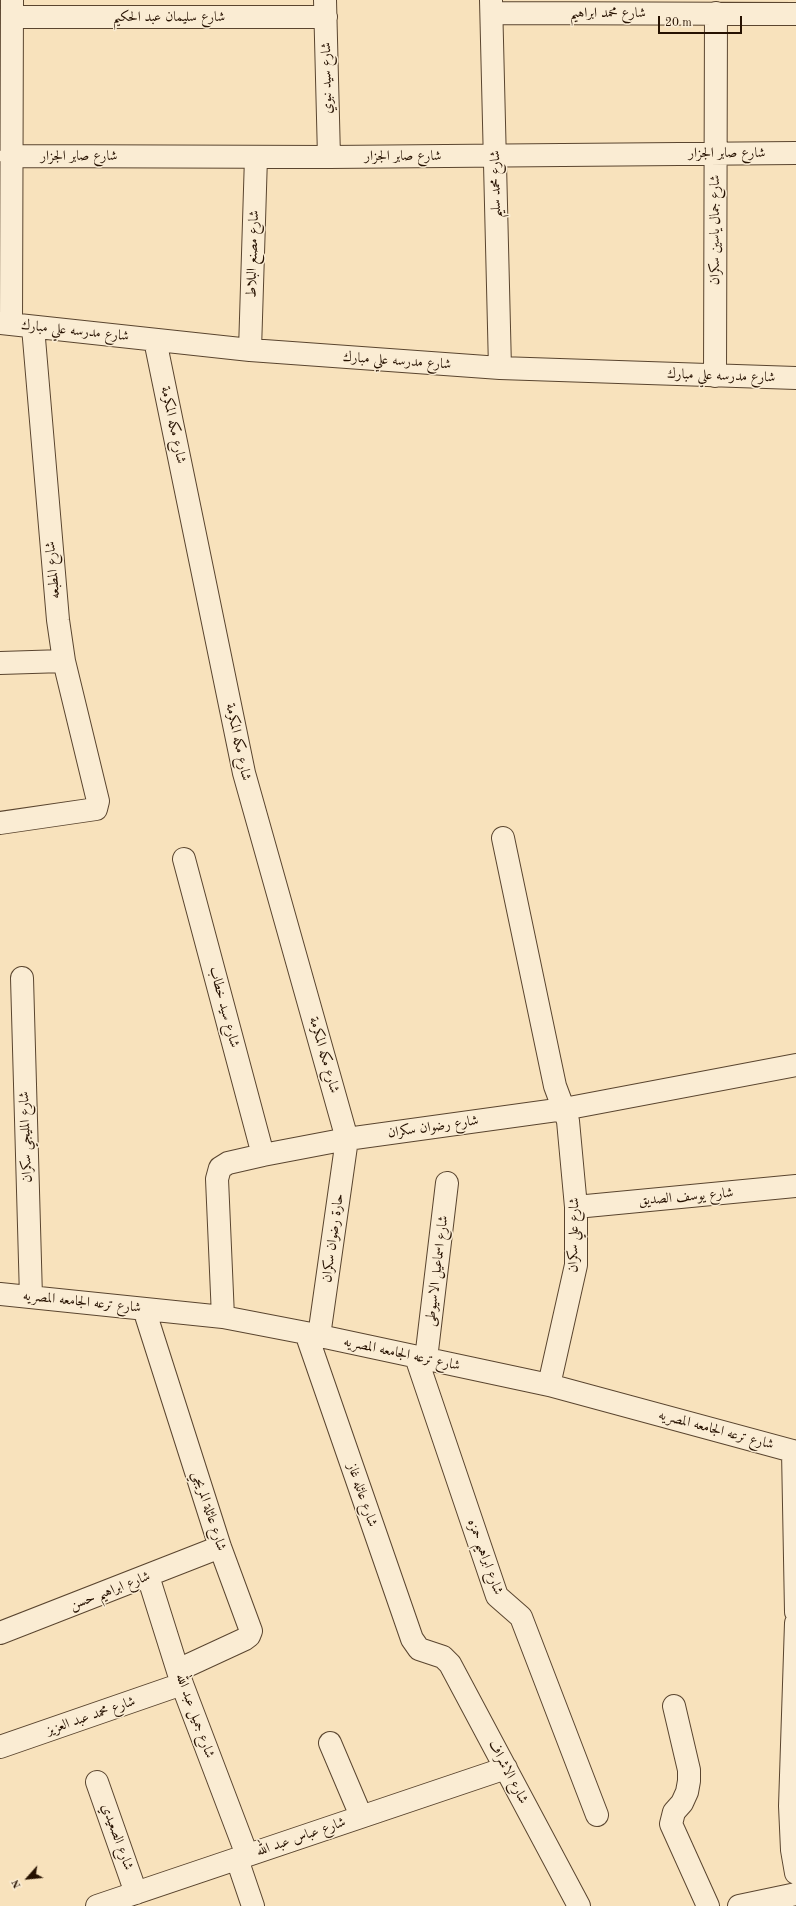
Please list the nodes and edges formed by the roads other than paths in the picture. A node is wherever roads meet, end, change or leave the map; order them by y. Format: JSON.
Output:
{"nodes":[{"id":1,"x":491,"y":7,"type":"edge"},
{"id":2,"x":12,"y":8,"type":"edge"},
{"id":3,"x":325,"y":8,"type":"edge"},
{"id":4,"x":716,"y":13,"type":"junction"},
{"id":5,"x":796,"y":14,"type":"edge"},
{"id":6,"x":715,"y":153,"type":"junction"},
{"id":7,"x":796,"y":153,"type":"edge"},
{"id":8,"x":10,"y":156,"type":"junction"},
{"id":9,"x":329,"y":156,"type":"junction"},
{"id":10,"x":495,"y":156,"type":"junction"},
{"id":11,"x":256,"y":157,"type":"junction"},
{"id":12,"x":5,"y":323,"type":"edge"},
{"id":13,"x":32,"y":327,"type":"junction"},
{"id":14,"x":155,"y":340,"type":"junction"},
{"id":15,"x":250,"y":350,"type":"junction"},
{"id":16,"x":500,"y":368,"type":"junction"},
{"id":17,"x":715,"y":376,"type":"junction"},
{"id":18,"x":796,"y":378,"type":"edge"},
{"id":19,"x":64,"y":661,"type":"junction"},
{"id":20,"x":0,"y":663,"type":"edge"},
{"id":21,"x":0,"y":823,"type":"edge"},
{"id":22,"x":504,"y":838,"type":"dead end"},
{"id":23,"x":184,"y":859,"type":"dead end"},
{"id":24,"x":22,"y":978,"type":"dead end"},
{"id":25,"x":796,"y":1064,"type":"edge"},
{"id":26,"x":564,"y":1109,"type":"junction"},
{"id":27,"x":347,"y":1139,"type":"junction"},
{"id":28,"x":264,"y":1155,"type":"junction"},
{"id":29,"x":447,"y":1183,"type":"dead end"},
{"id":30,"x":796,"y":1186,"type":"edge"},
{"id":31,"x":576,"y":1207,"type":"junction"},
{"id":32,"x":0,"y":1294,"type":"edge"},
{"id":33,"x":31,"y":1297,"type":"junction"},
{"id":34,"x":144,"y":1309,"type":"junction"},
{"id":35,"x":222,"y":1317,"type":"junction"},
{"id":36,"x":313,"y":1335,"type":"junction"},
{"id":37,"x":421,"y":1358,"type":"junction"},
{"id":38,"x":549,"y":1385,"type":"junction"},
{"id":39,"x":794,"y":1451,"type":"edge"},
{"id":40,"x":220,"y":1547,"type":"junction"},
{"id":41,"x":148,"y":1576,"type":"junction"},
{"id":42,"x":796,"y":1612,"type":"edge"},
{"id":43,"x":796,"y":1623,"type":"edge"},
{"id":44,"x":0,"y":1633,"type":"edge"},
{"id":45,"x":424,"y":1652,"type":"joint"},
{"id":46,"x":180,"y":1677,"type":"junction"},
{"id":47,"x":674,"y":1706,"type":"dead end"},
{"id":48,"x":330,"y":1743,"type":"dead end"},
{"id":49,"x":0,"y":1747,"type":"edge"},
{"id":50,"x":506,"y":1768,"type":"junction"},
{"id":51,"x":97,"y":1782,"type":"dead end"},
{"id":52,"x":597,"y":1815,"type":"dead end"},
{"id":53,"x":361,"y":1816,"type":"junction"},
{"id":54,"x":242,"y":1857,"type":"junction"},
{"id":55,"x":796,"y":1873,"type":"edge"},
{"id":56,"x":136,"y":1893,"type":"junction"},
{"id":57,"x":796,"y":1894,"type":"edge"},
{"id":58,"x":97,"y":1906,"type":"edge"},
{"id":59,"x":253,"y":1906,"type":"edge"},
{"id":60,"x":579,"y":1906,"type":"edge"},
{"id":61,"x":708,"y":1906,"type":"edge"},
{"id":62,"x":739,"y":1906,"type":"edge"}],
"edges":[{"from":1,"to":4,"type":"street","name":"شارع محمد ابراهيم"},
{"from":1,"to":10,"type":"street","name":"شارع محمد سليم"},
{"from":2,"to":3,"type":"street","name":"شارع سليمان عبد الحكيم"},
{"from":2,"to":8,"type":"street"},
{"from":3,"to":9,"type":"street","name":"شارع سيد نبوي"},
{"from":4,"to":5,"type":"street","name":"شارع محمد ابراهيم"},
{"from":4,"to":6,"type":"street","name":"شارع جمال ياسين سكران"},
{"from":6,"to":7,"type":"street","name":"شارع صابر الجزار"},
{"from":6,"to":10,"type":"street","name":"شارع صابر الجزار"},
{"from":6,"to":17,"type":"street","name":"شارع جمال ياسين سكران"},
{"from":8,"to":11,"type":"street","name":"شارع صابر الجزار"},
{"from":8,"to":12,"type":"street"},
{"from":9,"to":10,"type":"street","name":"شارع صابر الجزار"},
{"from":9,"to":11,"type":"street","name":"شارع صابر الجزار"},
{"from":10,"to":16,"type":"street","name":"شارع محمد سليم"},
{"from":11,"to":15,"type":"street","name":"شارع مصنع البلاط"},
{"from":12,"to":13,"type":"street","name":"شارع مدرسه علي مبارك"},
{"from":13,"to":14,"type":"street","name":"شارع مدرسه علي مبارك"},
{"from":13,"to":19,"type":"street","name":"شارع المطبعه"},
{"from":14,"to":15,"type":"street","name":"شارع مدرسه علي مبارك"},
{"from":14,"to":27,"type":"street","name":"شارع مكه المكرمة"},
{"from":15,"to":16,"type":"street","name":"شارع مدرسه علي مبارك"},
{"from":16,"to":17,"type":"street","name":"شارع مدرسه علي مبارك"},
{"from":17,"to":18,"type":"street","name":"شارع مدرسه علي مبارك"},
{"from":19,"to":20,"type":"street"},
{"from":19,"to":21,"type":"street","name":"شارع المطبعه"},
{"from":22,"to":26,"type":"street","name":"شارع علي سكران"},
{"from":23,"to":28,"type":"street","name":"شارع سيد خطاب"},
{"from":24,"to":33,"type":"street","name":"شارع المليجي سكران"},
{"from":25,"to":26,"type":"street","name":"شارع رضوان سكران"},
{"from":26,"to":27,"type":"street","name":"شارع رضوان سكران"},
{"from":26,"to":31,"type":"street","name":"شارع علي سكران"},
{"from":27,"to":28,"type":"street","name":"شارع رضوان سكران"},
{"from":27,"to":36,"type":"street","name":"حارة رضوان سكران"},
{"from":28,"to":35,"type":"street","name":"شارع رضوان سكران"},
{"from":29,"to":37,"type":"street","name":"شارع اسماعيل الاسيوطى"},
{"from":30,"to":31,"type":"street","name":"شارع يوسف الصديق"},
{"from":31,"to":38,"type":"street","name":"شارع علي سكران"},
{"from":32,"to":33,"type":"street","name":"شارع ترعه الجامعه المصريه"},
{"from":33,"to":34,"type":"street","name":"شارع ترعه الجامعه المصريه"},
{"from":34,"to":35,"type":"street","name":"شارع ترعه الجامعه المصريه"},
{"from":34,"to":40,"type":"street","name":"شارع عائلة المريجي"},
{"from":35,"to":36,"type":"street","name":"شارع ترعه الجامعه المصريه"},
{"from":36,"to":37,"type":"street","name":"شارع ترعه الجامعه المصريه"},
{"from":36,"to":45,"type":"street","name":"شارع عائله غاز"},
{"from":37,"to":38,"type":"street","name":"شارع ترعه الجامعه المصريه"},
{"from":37,"to":52,"type":"street","name":"شارع ابراهيم حمزه"},
{"from":38,"to":39,"type":"street","name":"شارع ترعه الجامعه المصريه"},
{"from":39,"to":42,"type":"street"},
{"from":40,"to":41,"type":"street","name":"شارع ابراهيم حسن"},
{"from":40,"to":46,"type":"street","name":"شارع عائلة المريجي"},
{"from":41,"to":44,"type":"street","name":"شارع ابراهيم حسن"},
{"from":41,"to":46,"type":"street","name":"شارع جميل عبد الله"},
{"from":43,"to":55,"type":"street"},
{"from":45,"to":50,"type":"street","name":"شارع الاشراف"},
{"from":46,"to":49,"type":"street","name":"شارع محمد عبد العزيز"},
{"from":46,"to":54,"type":"street","name":"شارع جميل عبد الله"},
{"from":47,"to":61,"type":"street"},
{"from":48,"to":53,"type":"street"},
{"from":50,"to":53,"type":"street","name":"شارع عباس عبد الله"},
{"from":50,"to":60,"type":"street","name":"شارع الاشراف"},
{"from":51,"to":56,"type":"street","name":"شارع الصعيدي"},
{"from":53,"to":54,"type":"street","name":"شارع عباس عبد الله"},
{"from":54,"to":56,"type":"street","name":"شارع عباس عبد الله"},
{"from":54,"to":59,"type":"street","name":"شارع جميل عبد الله"},
{"from":56,"to":58,"type":"street","name":"شارع عباس عبد الله"},
{"from":57,"to":62,"type":"street"}]}
